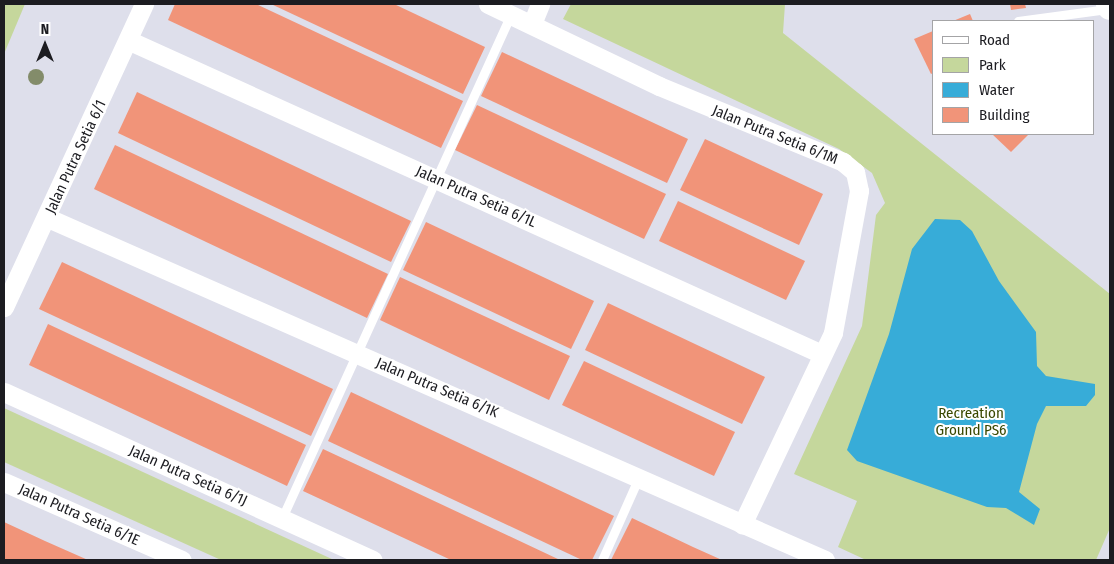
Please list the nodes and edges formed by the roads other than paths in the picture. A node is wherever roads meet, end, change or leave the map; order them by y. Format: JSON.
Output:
{"nodes":[{"id":1,"x":144,"y":4,"type":"edge"},
{"id":2,"x":488,"y":4,"type":"edge"},
{"id":3,"x":540,"y":4,"type":"edge"},
{"id":4,"x":1110,"y":6,"type":"edge"},
{"id":5,"x":512,"y":14,"type":"junction"},
{"id":6,"x":1081,"y":19,"type":"edge"},
{"id":7,"x":1024,"y":20,"type":"edge"},
{"id":8,"x":532,"y":24,"type":"junction"},
{"id":9,"x":130,"y":41,"type":"junction"},
{"id":10,"x":436,"y":179,"type":"junction"},
{"id":11,"x":48,"y":218,"type":"junction"},
{"id":12,"x":4,"y":307,"type":"edge"},
{"id":13,"x":357,"y":354,"type":"junction"},
{"id":14,"x":822,"y":354,"type":"junction"},
{"id":15,"x":4,"y":392,"type":"edge"},
{"id":16,"x":639,"y":477,"type":"junction"},
{"id":17,"x":4,"y":482,"type":"edge"},
{"id":18,"x":282,"y":518,"type":"junction"},
{"id":19,"x":742,"y":525,"type":"junction"},
{"id":20,"x":182,"y":560,"type":"edge"},
{"id":21,"x":372,"y":560,"type":"edge"},
{"id":22,"x":602,"y":560,"type":"edge"},
{"id":23,"x":825,"y":560,"type":"edge"}],
"edges":[{"from":1,"to":9,"type":"street","name":"Jalan Putra Setia 6/1"},
{"from":2,"to":5,"type":"street","name":"Jalan Putra Setia 6/1M"},
{"from":3,"to":8,"type":"street"},
{"from":4,"to":6,"type":"lane"},
{"from":5,"to":8,"type":"street","name":"Jalan Putra Setia 6/1M"},
{"from":5,"to":10,"type":"lane"},
{"from":6,"to":7,"type":"lane"},
{"from":8,"to":14,"type":"street","name":"Jalan Putra Setia 6/1M"},
{"from":9,"to":10,"type":"street","name":"Jalan Putra Setia 6/1L"},
{"from":9,"to":11,"type":"street","name":"Jalan Putra Setia 6/1"},
{"from":10,"to":13,"type":"lane"},
{"from":10,"to":14,"type":"street","name":"Jalan Putra Setia 6/1L"},
{"from":11,"to":12,"type":"street","name":"Jalan Putra Setia 6/1"},
{"from":11,"to":13,"type":"street","name":"Jalan Putra Setia 6/1K"},
{"from":13,"to":16,"type":"street","name":"Jalan Putra Setia 6/1K"},
{"from":13,"to":18,"type":"lane"},
{"from":14,"to":19,"type":"street","name":"Jalan Putra Setia 6/1M"},
{"from":15,"to":18,"type":"street","name":"Jalan Putra Setia 6/1J"},
{"from":16,"to":19,"type":"street","name":"Jalan Putra Setia 6/1K"},
{"from":16,"to":22,"type":"lane"},
{"from":17,"to":20,"type":"street","name":"Jalan Putra Setia 6/1E"},
{"from":18,"to":21,"type":"street","name":"Jalan Putra Setia 6/1J"},
{"from":19,"to":23,"type":"street","name":"Jalan Putra Setia 6/1K"}]}
